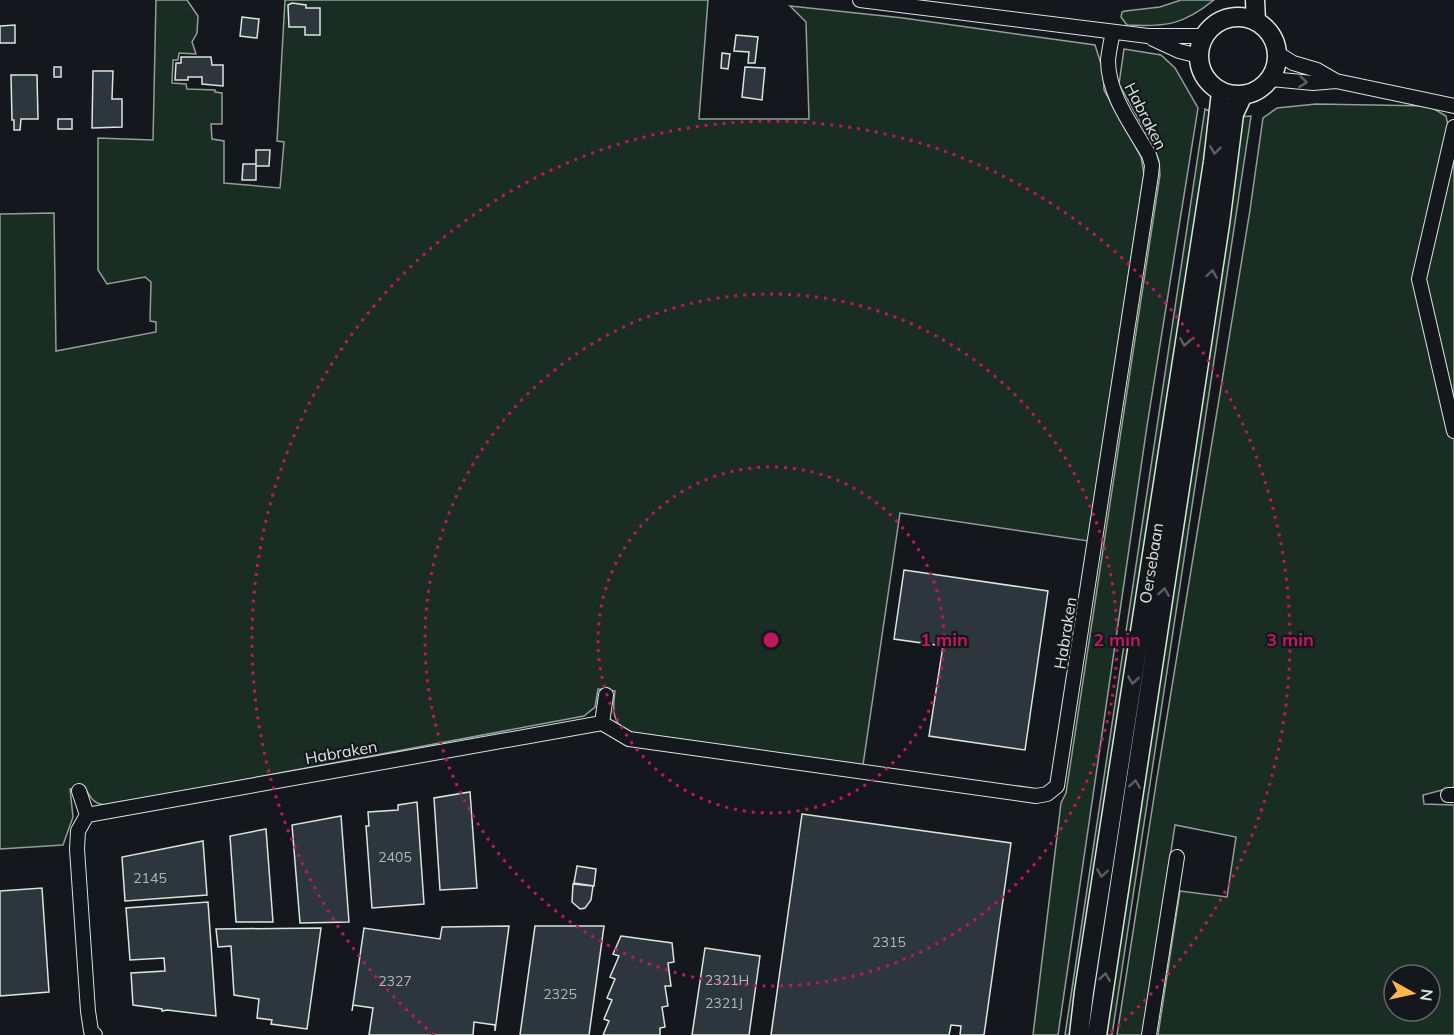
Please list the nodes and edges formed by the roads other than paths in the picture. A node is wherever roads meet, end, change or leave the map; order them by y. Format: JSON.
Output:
{"nodes":[{"id":1,"x":860,"y":0,"type":"edge"},
{"id":2,"x":1238,"y":0,"type":"edge"},
{"id":3,"x":1256,"y":0,"type":"edge"},
{"id":4,"x":1231,"y":18,"type":"junction"},
{"id":5,"x":1256,"y":21,"type":"junction"},
{"id":6,"x":1113,"y":32,"type":"junction"},
{"id":7,"x":1148,"y":36,"type":"junction"},
{"id":8,"x":1204,"y":36,"type":"junction"},
{"id":9,"x":1277,"y":53,"type":"junction"},
{"id":10,"x":1199,"y":56,"type":"junction"},
{"id":11,"x":1270,"y":79,"type":"junction"},
{"id":12,"x":1336,"y":81,"type":"junction"},
{"id":13,"x":1221,"y":92,"type":"junction"},
{"id":14,"x":1243,"y":95,"type":"junction"},
{"id":15,"x":1454,"y":106,"type":"edge"},
{"id":16,"x":1454,"y":127,"type":"edge"},
{"id":17,"x":1454,"y":431,"type":"edge"},
{"id":18,"x":606,"y":695,"type":"dead end"},
{"id":19,"x":602,"y":723,"type":"junction"},
{"id":20,"x":79,"y":790,"type":"dead end"},
{"id":21,"x":87,"y":815,"type":"junction"},
{"id":22,"x":1177,"y":857,"type":"dead end"},
{"id":23,"x":95,"y":1035,"type":"edge"},
{"id":24,"x":1079,"y":1035,"type":"edge"},
{"id":25,"x":1097,"y":1035,"type":"edge"},
{"id":26,"x":1149,"y":1035,"type":"edge"}],
"edges":[{"from":1,"to":6,"type":"street"},
{"from":2,"to":4,"type":"main road"},
{"from":3,"to":5,"type":"main road"},
{"from":4,"to":5,"type":"main road"},
{"from":4,"to":8,"type":"main road"},
{"from":5,"to":9,"type":"main road"},
{"from":6,"to":7,"type":"street"},
{"from":6,"to":19,"type":"street","name":"Habraken"},
{"from":7,"to":8,"type":"street"},
{"from":7,"to":10,"type":"street"},
{"from":8,"to":10,"type":"main road"},
{"from":9,"to":11,"type":"main road"},
{"from":9,"to":12,"type":"street"},
{"from":10,"to":13,"type":"main road"},
{"from":11,"to":12,"type":"street","one_way":true},
{"from":11,"to":14,"type":"main road"},
{"from":12,"to":15,"type":"street"},
{"from":13,"to":14,"type":"main road"},
{"from":13,"to":24,"type":"main road","name":"Oersebaan","one_way":true},
{"from":25,"to":14,"type":"main road","name":"Oersebaan","one_way":true},
{"from":16,"to":17,"type":"street"},
{"from":18,"to":19,"type":"street"},
{"from":19,"to":21,"type":"street","name":"Habraken"},
{"from":20,"to":21,"type":"street"},
{"from":21,"to":23,"type":"street"},
{"from":22,"to":26,"type":"street"}]}
